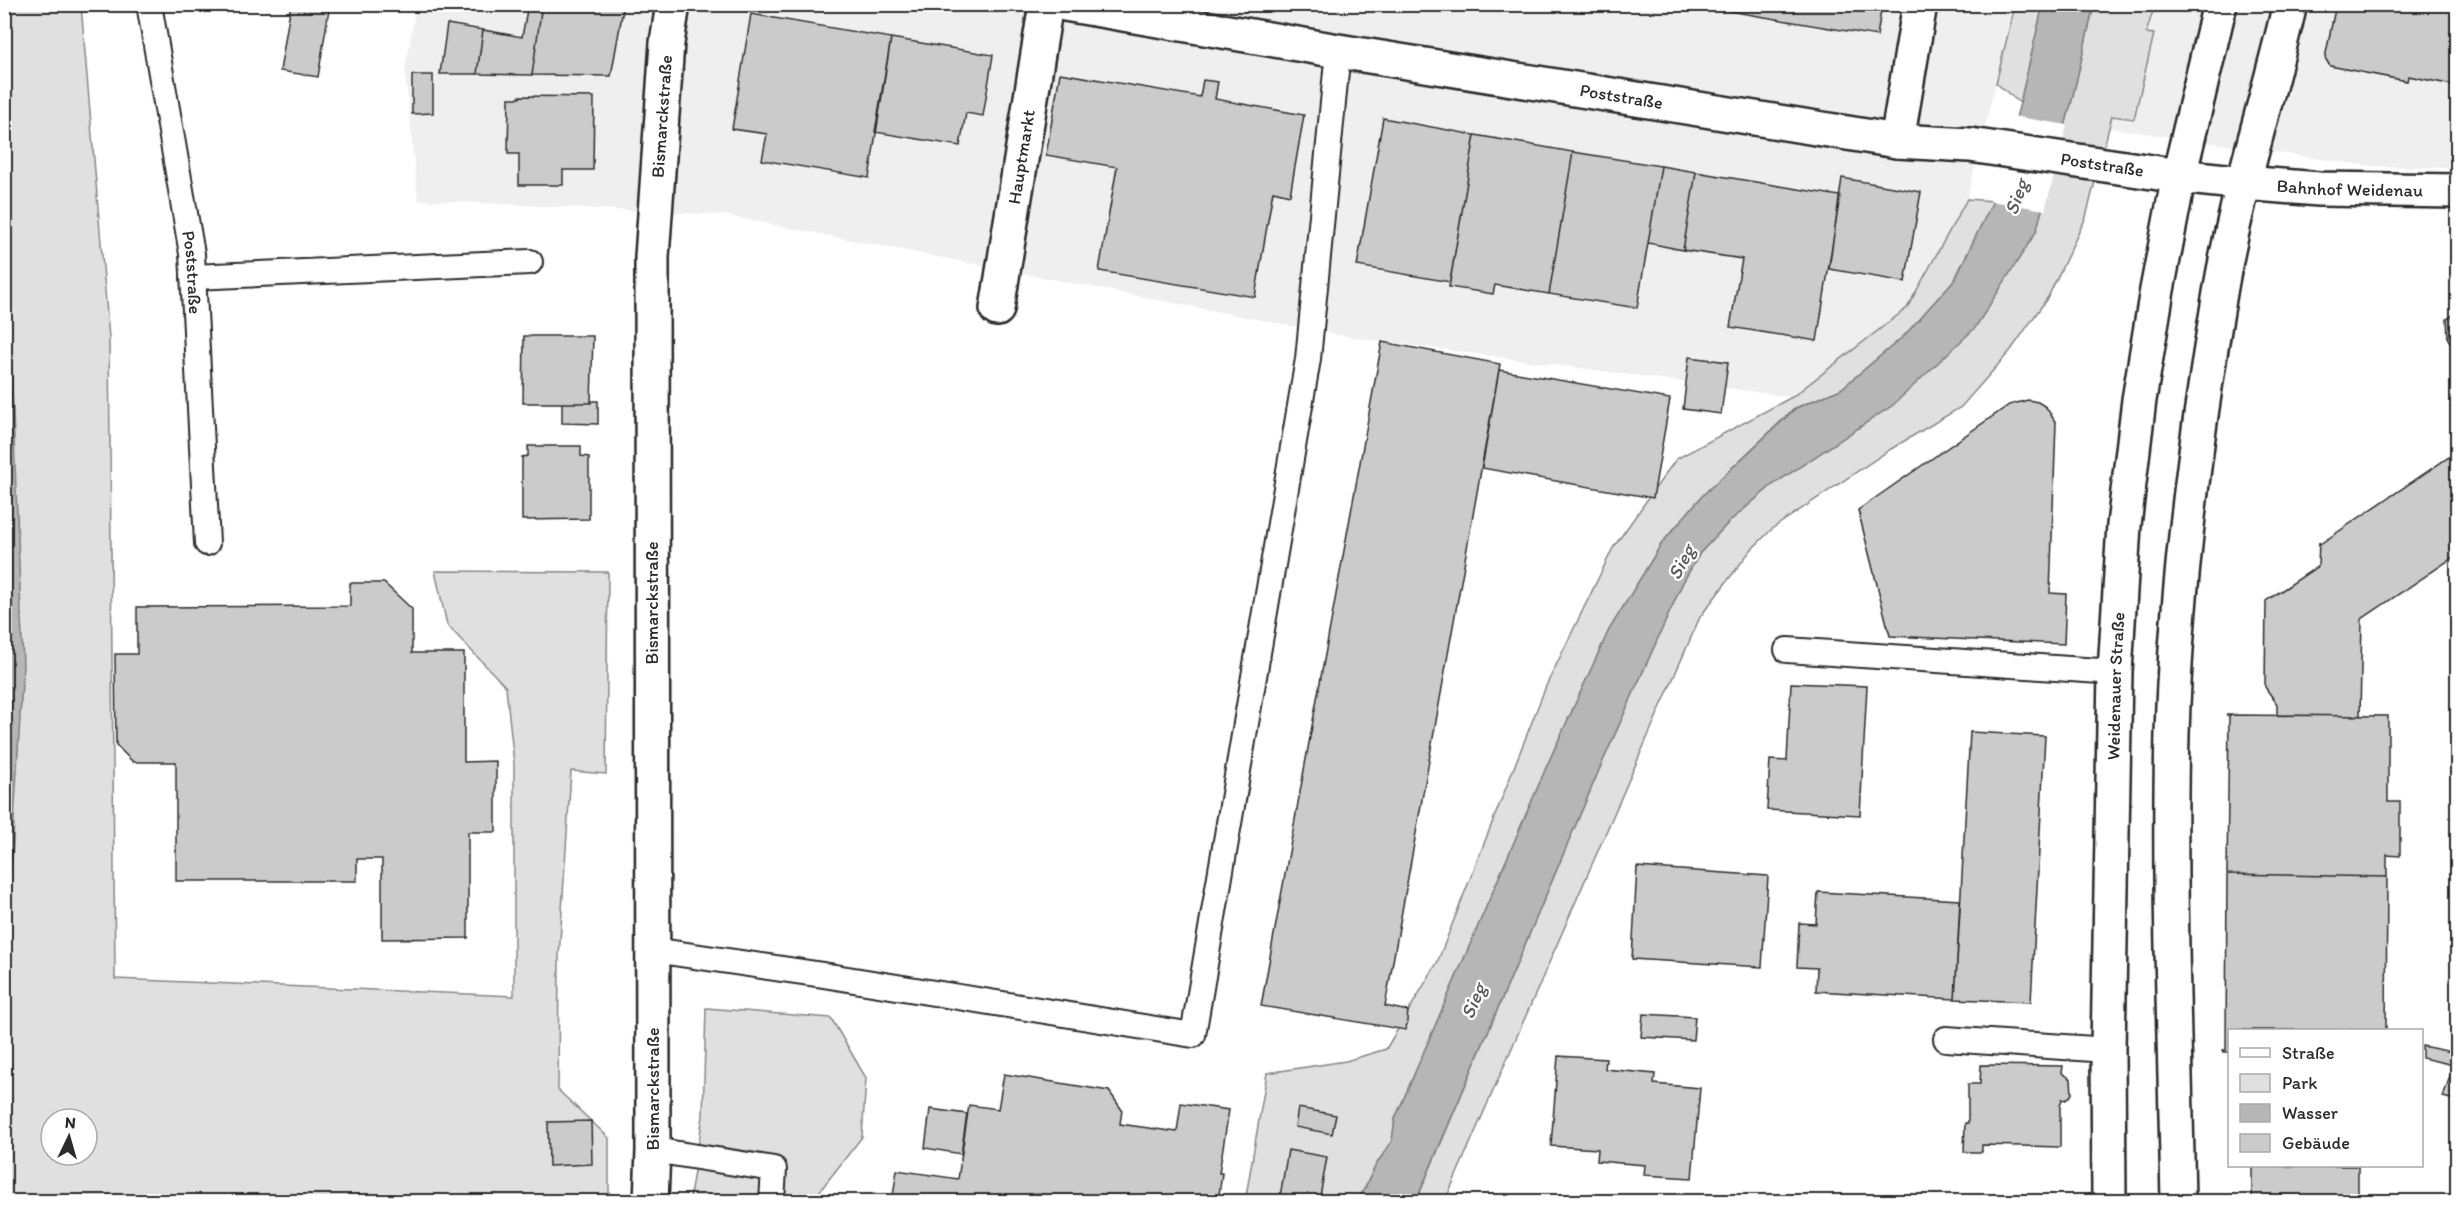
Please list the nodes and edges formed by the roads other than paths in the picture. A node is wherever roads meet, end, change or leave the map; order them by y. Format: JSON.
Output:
{"nodes":[{"id":1,"x":149,"y":4,"type":"edge"},
{"id":2,"x":673,"y":4,"type":"edge"},
{"id":3,"x":1046,"y":4,"type":"edge"},
{"id":4,"x":1065,"y":4,"type":"edge"},
{"id":5,"x":1920,"y":4,"type":"edge"},
{"id":6,"x":2220,"y":4,"type":"edge"},
{"id":7,"x":2290,"y":4,"type":"edge"},
{"id":8,"x":1152,"y":12,"type":"edge"},
{"id":9,"x":1338,"y":51,"type":"junction"},
{"id":10,"x":1897,"y":141,"type":"junction"},
{"id":11,"x":2179,"y":176,"type":"junction"},
{"id":12,"x":2244,"y":183,"type":"junction"},
{"id":13,"x":2457,"y":191,"type":"edge"},
{"id":14,"x":530,"y":261,"type":"dead end"},
{"id":15,"x":193,"y":277,"type":"junction"},
{"id":16,"x":997,"y":309,"type":"dead end"},
{"id":17,"x":207,"y":543,"type":"dead end"},
{"id":18,"x":1787,"y":650,"type":"dead end"},
{"id":19,"x":2115,"y":672,"type":"junction"},
{"id":20,"x":653,"y":950,"type":"junction"},
{"id":21,"x":1946,"y":1039,"type":"dead end"},
{"id":22,"x":2108,"y":1050,"type":"junction"},
{"id":23,"x":653,"y":1150,"type":"junction"},
{"id":24,"x":651,"y":1202,"type":"edge"},
{"id":25,"x":772,"y":1202,"type":"edge"},
{"id":26,"x":2109,"y":1202,"type":"edge"},
{"id":27,"x":2178,"y":1202,"type":"edge"}],
"edges":[{"from":1,"to":15,"type":"lane","name":"Poststraße"},
{"from":2,"to":20,"type":"street","name":"Bismarckstraße"},
{"from":3,"to":16,"type":"street","name":"Hauptmarkt"},
{"from":4,"to":8,"type":"street","name":"Poststraße"},
{"from":5,"to":10,"type":"street"},
{"from":6,"to":11,"type":"street","name":"Weidenauer Straße"},
{"from":7,"to":12,"type":"street"},
{"from":8,"to":9,"type":"street","name":"Poststraße"},
{"from":9,"to":10,"type":"street","name":"Poststraße"},
{"from":9,"to":20,"type":"lane"},
{"from":10,"to":11,"type":"street","name":"Poststraße"},
{"from":11,"to":12,"type":"street"},
{"from":11,"to":19,"type":"street","name":"Weidenauer Straße"},
{"from":12,"to":13,"type":"street","name":"Bahnhof Weidenau"},
{"from":12,"to":27,"type":"street"},
{"from":14,"to":15,"type":"lane"},
{"from":15,"to":17,"type":"lane","name":"Poststraße"},
{"from":18,"to":19,"type":"lane"},
{"from":19,"to":22,"type":"street","name":"Weidenauer Straße"},
{"from":20,"to":23,"type":"street","name":"Bismarckstraße"},
{"from":21,"to":22,"type":"lane"},
{"from":22,"to":26,"type":"street","name":"Weidenauer Straße"},
{"from":23,"to":24,"type":"street","name":"Bismarckstraße"},
{"from":23,"to":25,"type":"lane"}]}
